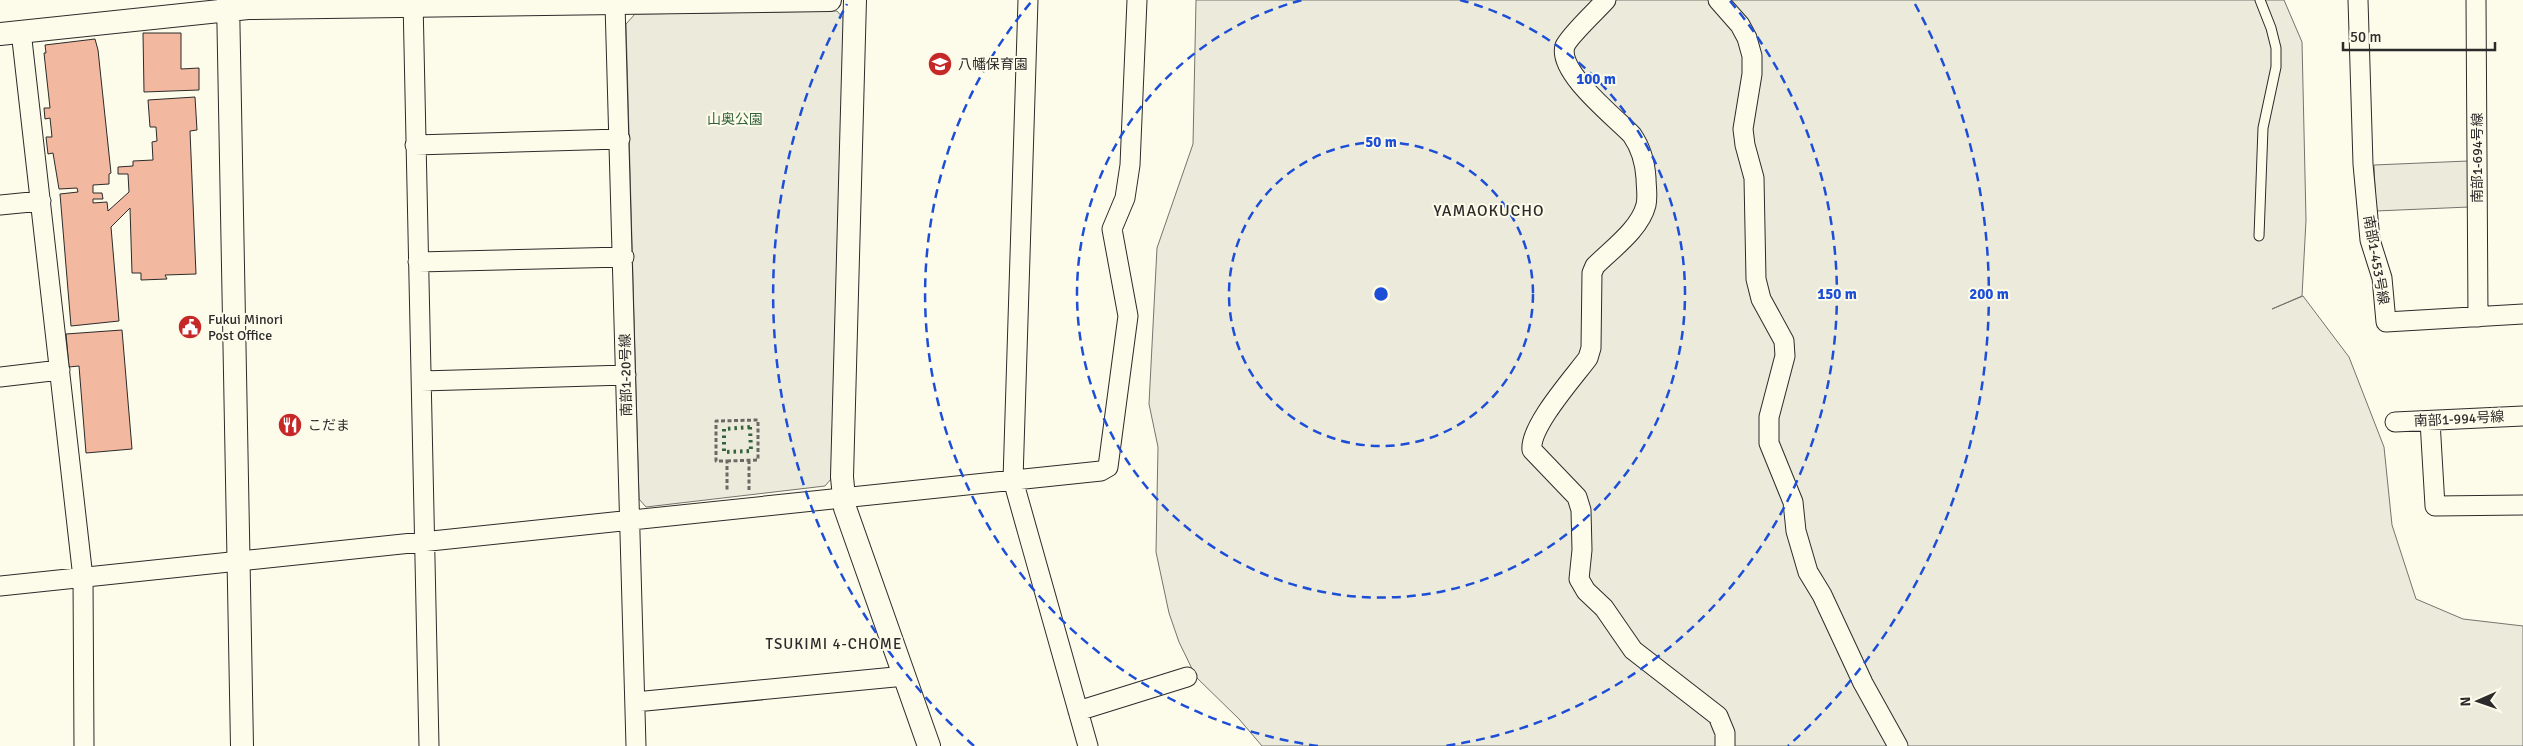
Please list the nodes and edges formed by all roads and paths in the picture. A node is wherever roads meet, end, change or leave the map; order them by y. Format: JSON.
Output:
{"nodes":[{"id":1,"x":830,"y":0,"type":"edge"},
{"id":2,"x":854,"y":0,"type":"edge"},
{"id":3,"x":1028,"y":0,"type":"edge"},
{"id":4,"x":1137,"y":0,"type":"edge"},
{"id":5,"x":1606,"y":0,"type":"edge"},
{"id":6,"x":1718,"y":0,"type":"edge"},
{"id":7,"x":2260,"y":0,"type":"edge"},
{"id":8,"x":2358,"y":0,"type":"edge"},
{"id":9,"x":2476,"y":0,"type":"edge"},
{"id":10,"x":413,"y":4,"type":"edge"},
{"id":11,"x":615,"y":4,"type":"junction"},
{"id":12,"x":228,"y":5,"type":"edge"},
{"id":13,"x":11,"y":33,"type":"edge"},
{"id":14,"x":620,"y":139,"type":"junction"},
{"id":15,"x":415,"y":145,"type":"junction"},
{"id":16,"x":41,"y":200,"type":"junction"},
{"id":17,"x":0,"y":205,"type":"edge"},
{"id":18,"x":2260,"y":236,"type":"dead end"},
{"id":19,"x":624,"y":257,"type":"junction"},
{"id":20,"x":418,"y":262,"type":"junction"},
{"id":21,"x":2523,"y":314,"type":"edge"},
{"id":22,"x":2478,"y":317,"type":"junction"},
{"id":23,"x":60,"y":370,"type":"junction"},
{"id":24,"x":626,"y":375,"type":"junction"},
{"id":25,"x":0,"y":376,"type":"edge"},
{"id":26,"x":421,"y":381,"type":"junction"},
{"id":27,"x":2523,"y":416,"type":"edge"},
{"id":28,"x":2430,"y":421,"type":"junction"},
{"id":29,"x":2395,"y":422,"type":"dead end"},
{"id":30,"x":749,"y":460,"type":"junction"},
{"id":31,"x":727,"y":461,"type":"junction"},
{"id":32,"x":1013,"y":480,"type":"junction"},
{"id":33,"x":843,"y":498,"type":"junction"},
{"id":34,"x":2523,"y":505,"type":"edge"},
{"id":35,"x":749,"y":507,"type":"junction"},
{"id":36,"x":727,"y":510,"type":"junction"},
{"id":37,"x":629,"y":520,"type":"junction"},
{"id":38,"x":424,"y":542,"type":"junction"},
{"id":39,"x":238,"y":561,"type":"junction"},
{"id":40,"x":83,"y":578,"type":"junction"},
{"id":41,"x":0,"y":586,"type":"edge"},
{"id":42,"x":905,"y":676,"type":"junction"},
{"id":43,"x":1187,"y":677,"type":"dead end"},
{"id":44,"x":635,"y":702,"type":"junction"},
{"id":45,"x":1078,"y":711,"type":"junction"},
{"id":46,"x":84,"y":746,"type":"edge"},
{"id":47,"x":242,"y":746,"type":"edge"},
{"id":48,"x":429,"y":746,"type":"edge"},
{"id":49,"x":636,"y":746,"type":"edge"},
{"id":50,"x":929,"y":746,"type":"edge"},
{"id":51,"x":1088,"y":746,"type":"edge"},
{"id":52,"x":1725,"y":746,"type":"edge"},
{"id":53,"x":1898,"y":746,"type":"edge"}],
"edges":[{"from":1,"to":11,"type":"street"},
{"from":2,"to":33,"type":"street"},
{"from":3,"to":32,"type":"street"},
{"from":4,"to":32,"type":"street"},
{"from":5,"to":52,"type":"street"},
{"from":6,"to":53,"type":"street"},
{"from":7,"to":18,"type":"lane"},
{"from":8,"to":22,"type":"street","name":"南部1-453号線"},
{"from":9,"to":22,"type":"street","name":"南部1-694号線"},
{"from":10,"to":11,"type":"street"},
{"from":10,"to":12,"type":"street"},
{"from":10,"to":15,"type":"street"},
{"from":11,"to":14,"type":"street","name":"南部1-20号線"},
{"from":12,"to":13,"type":"street"},
{"from":12,"to":39,"type":"street"},
{"from":13,"to":16,"type":"street"},
{"from":14,"to":15,"type":"street"},
{"from":14,"to":19,"type":"street","name":"南部1-20号線"},
{"from":15,"to":20,"type":"street"},
{"from":16,"to":17,"type":"street"},
{"from":16,"to":23,"type":"street"},
{"from":19,"to":20,"type":"street"},
{"from":19,"to":24,"type":"street","name":"南部1-20号線"},
{"from":20,"to":26,"type":"street"},
{"from":21,"to":22,"type":"street","name":"南部1-453号線"},
{"from":23,"to":25,"type":"street"},
{"from":23,"to":40,"type":"street"},
{"from":24,"to":26,"type":"street"},
{"from":24,"to":37,"type":"street","name":"南部1-20号線"},
{"from":26,"to":38,"type":"street"},
{"from":27,"to":28,"type":"street","name":"南部1-994号線"},
{"from":28,"to":29,"type":"street","name":"南部1-994号線"},
{"from":28,"to":34,"type":"street"},
{"from":30,"to":31,"type":"path"},
{"from":30,"to":31,"type":"path"},
{"from":30,"to":35,"type":"path"},
{"from":31,"to":36,"type":"path"},
{"from":32,"to":33,"type":"street"},
{"from":32,"to":45,"type":"street"},
{"from":33,"to":35,"type":"street"},
{"from":33,"to":42,"type":"street"},
{"from":35,"to":36,"type":"street"},
{"from":36,"to":37,"type":"street"},
{"from":37,"to":38,"type":"street"},
{"from":37,"to":44,"type":"street","name":"南部1-20号線"},
{"from":38,"to":39,"type":"street"},
{"from":38,"to":48,"type":"street"},
{"from":39,"to":40,"type":"street"},
{"from":39,"to":47,"type":"street"},
{"from":40,"to":41,"type":"street"},
{"from":40,"to":46,"type":"street"},
{"from":42,"to":44,"type":"street"},
{"from":42,"to":50,"type":"street"},
{"from":43,"to":45,"type":"street"},
{"from":44,"to":49,"type":"street","name":"南部1-20号線"},
{"from":45,"to":51,"type":"street"}]}
